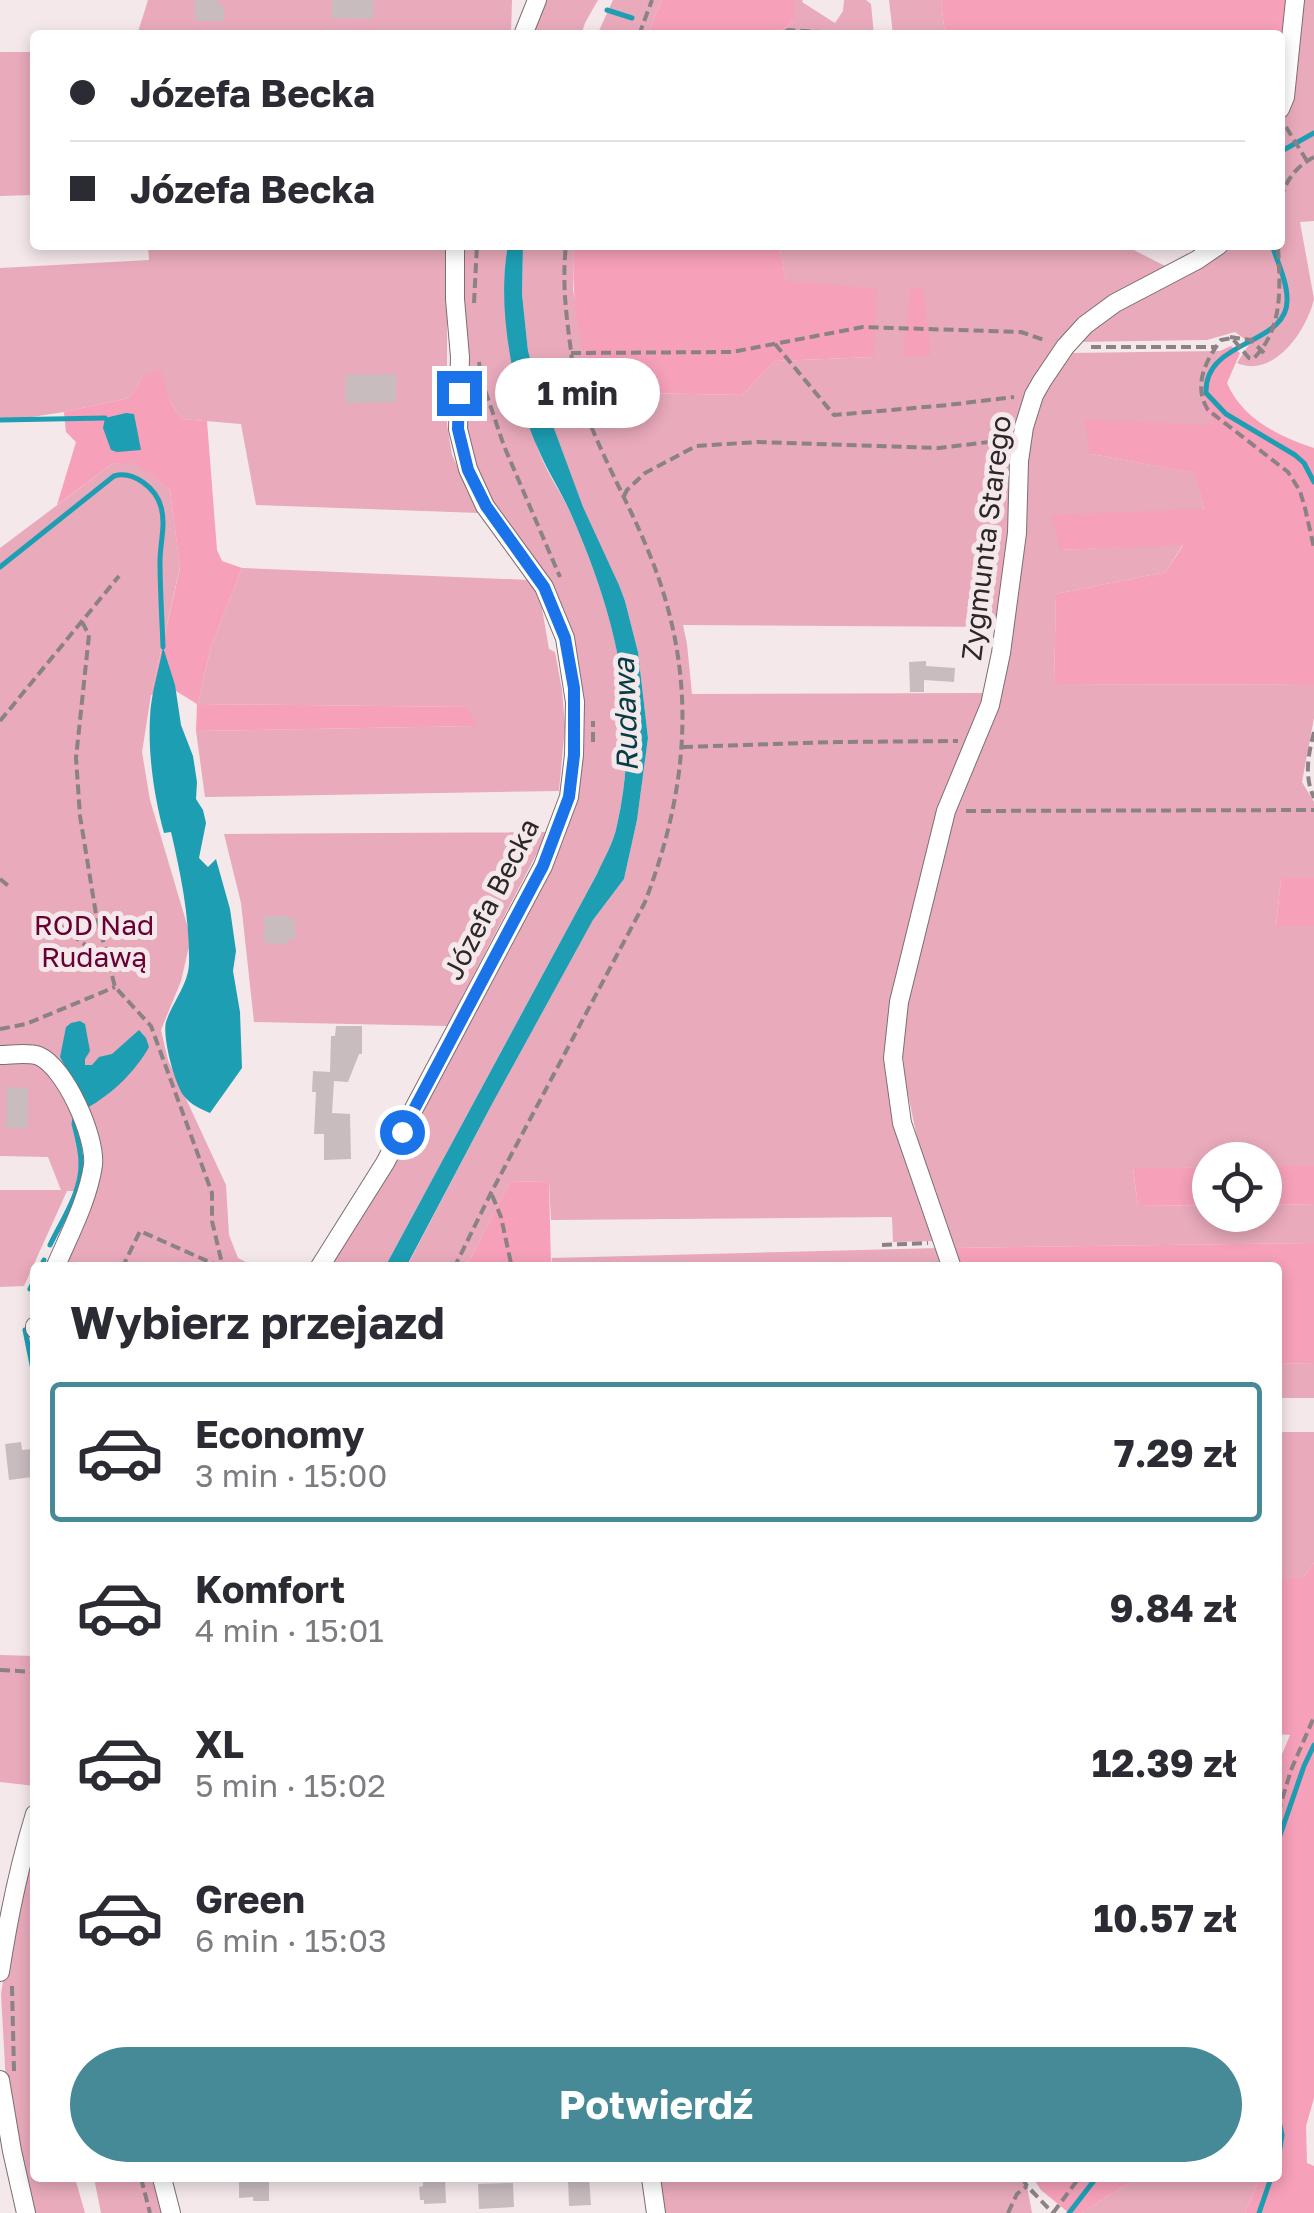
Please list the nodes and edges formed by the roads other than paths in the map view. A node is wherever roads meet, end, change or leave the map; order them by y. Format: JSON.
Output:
{"nodes":[{"id":1,"x":537,"y":0,"type":"edge"},
{"id":2,"x":1294,"y":0,"type":"edge"},
{"id":3,"x":525,"y":30,"type":"edge"},
{"id":4,"x":1285,"y":97,"type":"edge"},
{"id":5,"x":455,"y":250,"type":"edge"},
{"id":6,"x":1212,"y":250,"type":"edge"},
{"id":7,"x":0,"y":1056,"type":"edge"},
{"id":8,"x":57,"y":1262,"type":"edge"},
{"id":9,"x":322,"y":1262,"type":"edge"},
{"id":10,"x":950,"y":1262,"type":"edge"},
{"id":11,"x":30,"y":1830,"type":"edge"},
{"id":12,"x":6,"y":1978,"type":"edge"},
{"id":13,"x":7,"y":2078,"type":"edge"},
{"id":14,"x":8,"y":2175,"type":"edge"},
{"id":15,"x":163,"y":2182,"type":"edge"},
{"id":16,"x":652,"y":2182,"type":"edge"},
{"id":17,"x":26,"y":2213,"type":"edge"},
{"id":18,"x":172,"y":2213,"type":"edge"},
{"id":19,"x":656,"y":2213,"type":"edge"}],
"edges":[{"from":1,"to":3,"type":"street"},
{"from":2,"to":4,"type":"street"},
{"from":5,"to":9,"type":"street","name":"Józefa Becka"},
{"from":6,"to":10,"type":"street","name":"Zygmunta Starego"},
{"from":7,"to":8,"type":"street"},
{"from":11,"to":12,"type":"street"},
{"from":13,"to":14,"type":"street"},
{"from":14,"to":17,"type":"street"},
{"from":15,"to":18,"type":"street"},
{"from":16,"to":19,"type":"street"}]}
